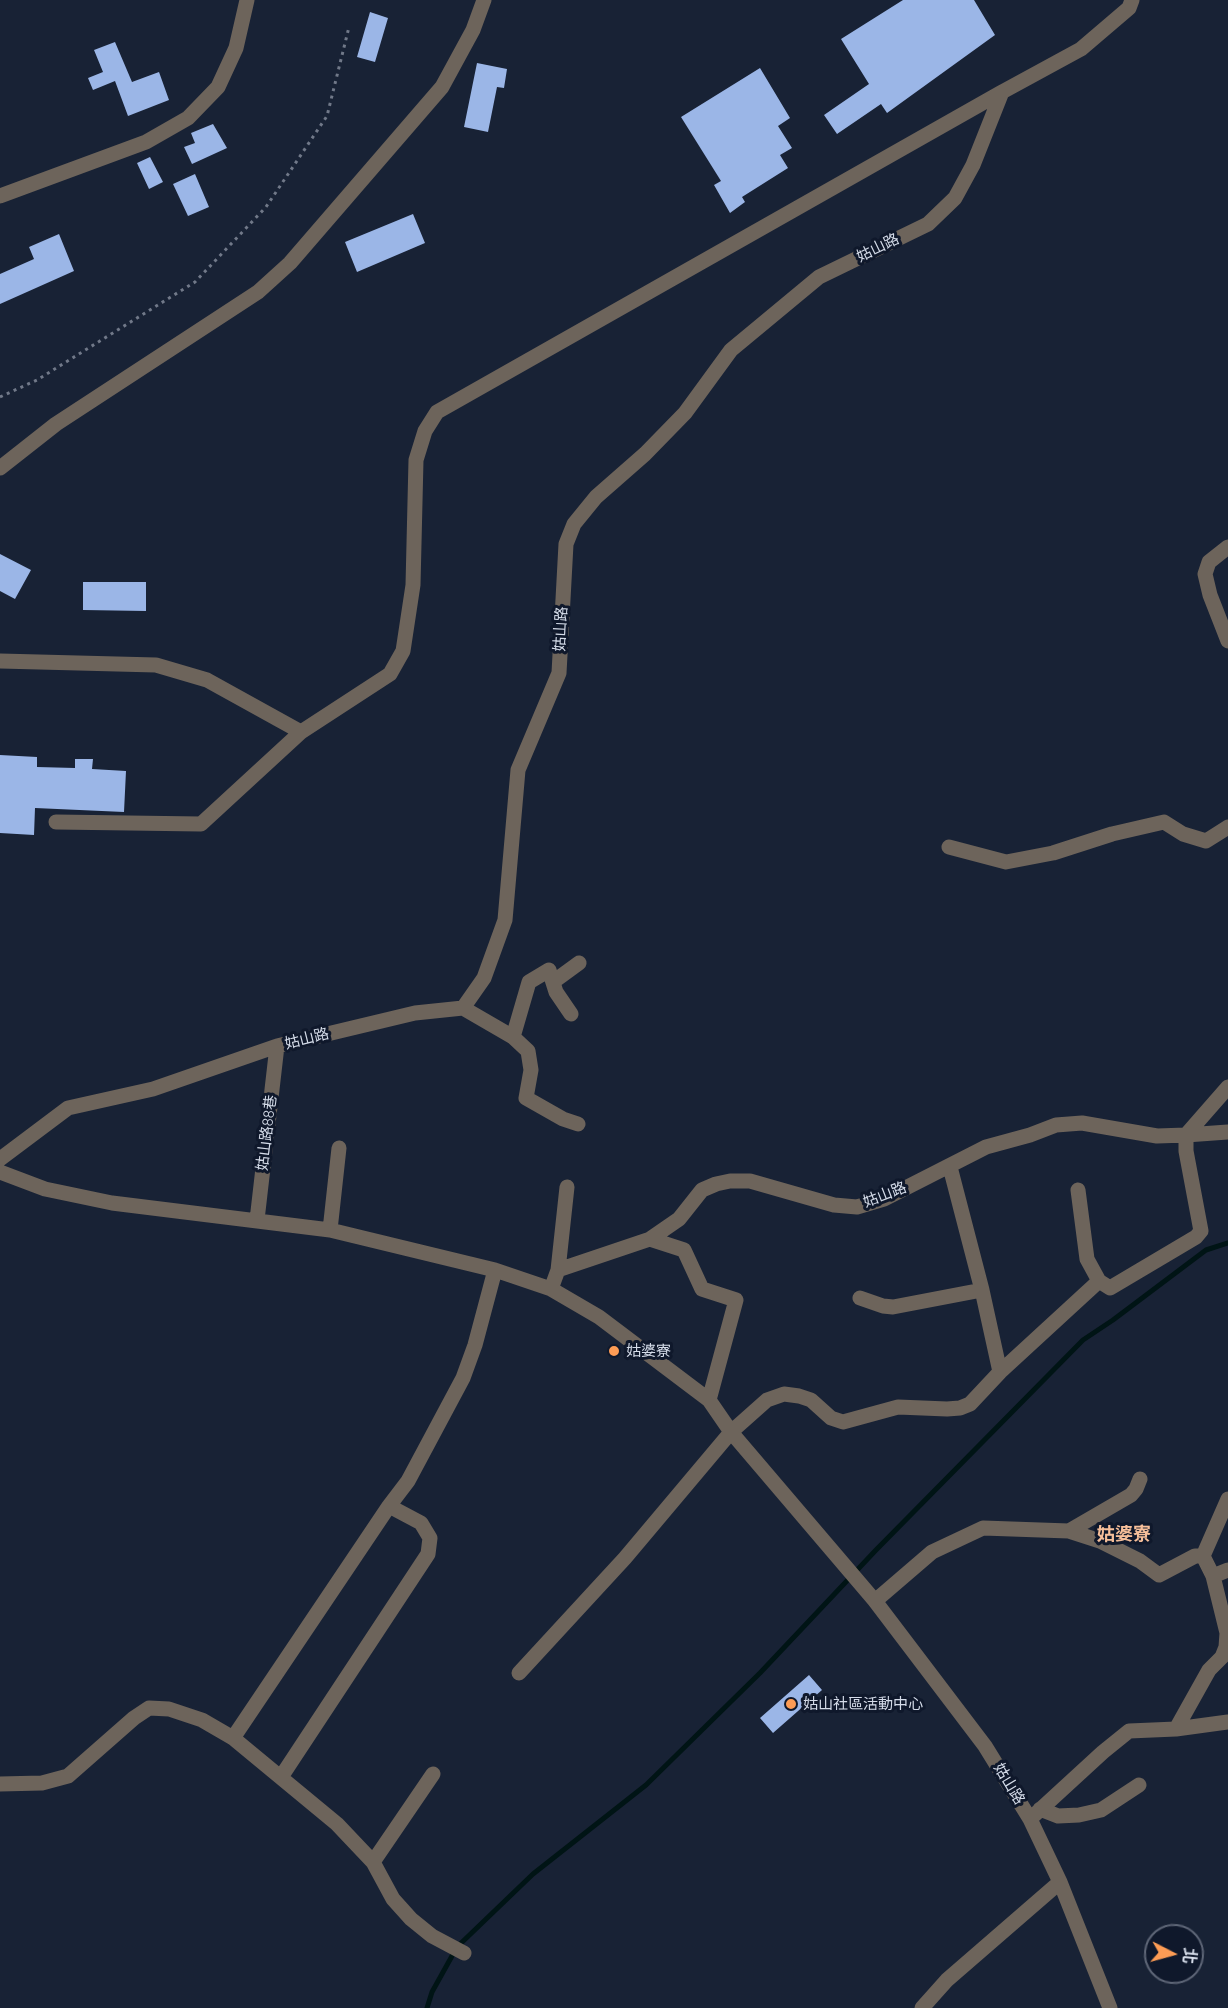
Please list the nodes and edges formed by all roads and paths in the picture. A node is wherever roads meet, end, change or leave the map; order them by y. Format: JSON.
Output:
{"nodes":[{"id":1,"x":247,"y":0,"type":"edge"},
{"id":2,"x":484,"y":0,"type":"edge"},
{"id":3,"x":1132,"y":0,"type":"edge"},
{"id":4,"x":349,"y":27,"type":"dead end"},
{"id":5,"x":1002,"y":92,"type":"junction"},
{"id":6,"x":0,"y":196,"type":"edge"},
{"id":7,"x":0,"y":398,"type":"edge"},
{"id":8,"x":0,"y":468,"type":"edge"},
{"id":9,"x":1228,"y":547,"type":"edge"},
{"id":10,"x":1228,"y":641,"type":"edge"},
{"id":11,"x":0,"y":661,"type":"edge"},
{"id":12,"x":301,"y":732,"type":"junction"},
{"id":13,"x":56,"y":822,"type":"dead end"},
{"id":14,"x":1228,"y":827,"type":"edge"},
{"id":15,"x":949,"y":847,"type":"dead end"},
{"id":16,"x":579,"y":963,"type":"dead end"},
{"id":17,"x":553,"y":982,"type":"junction"},
{"id":18,"x":463,"y":1008,"type":"junction"},
{"id":19,"x":571,"y":1014,"type":"dead end"},
{"id":20,"x":513,"y":1037,"type":"junction"},
{"id":21,"x":277,"y":1046,"type":"junction"},
{"id":22,"x":1228,"y":1087,"type":"edge"},
{"id":23,"x":578,"y":1124,"type":"dead end"},
{"id":24,"x":1228,"y":1132,"type":"edge"},
{"id":25,"x":1186,"y":1135,"type":"junction"},
{"id":26,"x":339,"y":1148,"type":"dead end"},
{"id":27,"x":0,"y":1160,"type":"edge"},
{"id":28,"x":950,"y":1167,"type":"junction"},
{"id":29,"x":0,"y":1172,"type":"edge"},
{"id":30,"x":567,"y":1187,"type":"dead end"},
{"id":31,"x":1078,"y":1190,"type":"dead end"},
{"id":32,"x":257,"y":1220,"type":"junction"},
{"id":33,"x":330,"y":1230,"type":"junction"},
{"id":34,"x":650,"y":1239,"type":"junction"},
{"id":35,"x":495,"y":1270,"type":"junction"},
{"id":36,"x":558,"y":1270,"type":"junction"},
{"id":37,"x":1099,"y":1281,"type":"junction"},
{"id":38,"x":551,"y":1289,"type":"junction"},
{"id":39,"x":982,"y":1290,"type":"junction"},
{"id":40,"x":861,"y":1298,"type":"dead end"},
{"id":41,"x":1000,"y":1372,"type":"junction"},
{"id":42,"x":709,"y":1400,"type":"junction"},
{"id":43,"x":731,"y":1432,"type":"junction"},
{"id":44,"x":1140,"y":1479,"type":"dead end"},
{"id":45,"x":1228,"y":1499,"type":"edge"},
{"id":46,"x":389,"y":1506,"type":"junction"},
{"id":47,"x":1069,"y":1531,"type":"junction"},
{"id":48,"x":1203,"y":1556,"type":"junction"},
{"id":49,"x":1228,"y":1570,"type":"edge"},
{"id":50,"x":1213,"y":1576,"type":"junction"},
{"id":51,"x":875,"y":1601,"type":"junction"},
{"id":52,"x":1227,"y":1647,"type":"edge"},
{"id":53,"x":519,"y":1673,"type":"dead end"},
{"id":54,"x":1228,"y":1722,"type":"edge"},
{"id":55,"x":1176,"y":1729,"type":"junction"},
{"id":56,"x":233,"y":1738,"type":"junction"},
{"id":57,"x":433,"y":1774,"type":"dead end"},
{"id":58,"x":281,"y":1777,"type":"junction"},
{"id":59,"x":0,"y":1784,"type":"edge"},
{"id":60,"x":1139,"y":1785,"type":"dead end"},
{"id":61,"x":1035,"y":1814,"type":"junction"},
{"id":62,"x":373,"y":1862,"type":"junction"},
{"id":63,"x":1060,"y":1882,"type":"junction"},
{"id":64,"x":464,"y":1953,"type":"dead end"},
{"id":65,"x":922,"y":2008,"type":"edge"},
{"id":66,"x":1110,"y":2008,"type":"edge"}],
"edges":[{"from":1,"to":6,"type":"street"},
{"from":2,"to":8,"type":"street"},
{"from":3,"to":5,"type":"street"},
{"from":4,"to":7,"type":"path"},
{"from":5,"to":12,"type":"street"},
{"from":5,"to":18,"type":"street","name":"姑山路"},
{"from":9,"to":10,"type":"street"},
{"from":11,"to":12,"type":"street"},
{"from":12,"to":13,"type":"street"},
{"from":14,"to":15,"type":"street"},
{"from":16,"to":17,"type":"street"},
{"from":17,"to":19,"type":"street"},
{"from":17,"to":20,"type":"street"},
{"from":18,"to":20,"type":"street"},
{"from":18,"to":21,"type":"street","name":"姑山路"},
{"from":20,"to":23,"type":"street"},
{"from":21,"to":27,"type":"street","name":"姑山路"},
{"from":21,"to":32,"type":"street","name":"姑山路88巷"},
{"from":22,"to":25,"type":"street"},
{"from":24,"to":25,"type":"street","name":"姑山路"},
{"from":25,"to":28,"type":"street","name":"姑山路"},
{"from":25,"to":37,"type":"street"},
{"from":26,"to":33,"type":"street"},
{"from":28,"to":34,"type":"street","name":"姑山路"},
{"from":28,"to":39,"type":"street"},
{"from":29,"to":32,"type":"street"},
{"from":30,"to":36,"type":"street"},
{"from":31,"to":37,"type":"street"},
{"from":32,"to":33,"type":"street"},
{"from":33,"to":35,"type":"street"},
{"from":34,"to":36,"type":"street","name":"姑山路"},
{"from":34,"to":42,"type":"street"},
{"from":35,"to":38,"type":"street"},
{"from":35,"to":46,"type":"street"},
{"from":36,"to":38,"type":"street"},
{"from":37,"to":41,"type":"street"},
{"from":38,"to":42,"type":"street"},
{"from":39,"to":40,"type":"street"},
{"from":39,"to":41,"type":"street"},
{"from":41,"to":43,"type":"street"},
{"from":42,"to":43,"type":"street"},
{"from":43,"to":51,"type":"street","name":"姑山路"},
{"from":43,"to":53,"type":"street"},
{"from":44,"to":47,"type":"street"},
{"from":45,"to":48,"type":"street"},
{"from":46,"to":56,"type":"street"},
{"from":46,"to":58,"type":"street"},
{"from":47,"to":48,"type":"street"},
{"from":47,"to":51,"type":"street"},
{"from":48,"to":50,"type":"street"},
{"from":49,"to":50,"type":"street"},
{"from":50,"to":52,"type":"street"},
{"from":51,"to":61,"type":"street","name":"姑山路"},
{"from":52,"to":55,"type":"street"},
{"from":54,"to":55,"type":"street"},
{"from":55,"to":61,"type":"street"},
{"from":56,"to":58,"type":"street"},
{"from":56,"to":59,"type":"street"},
{"from":57,"to":62,"type":"street"},
{"from":58,"to":62,"type":"street"},
{"from":60,"to":61,"type":"street"},
{"from":61,"to":63,"type":"street","name":"姑山路"},
{"from":62,"to":64,"type":"street"},
{"from":63,"to":65,"type":"street"},
{"from":63,"to":66,"type":"street","name":"姑山路"}]}
